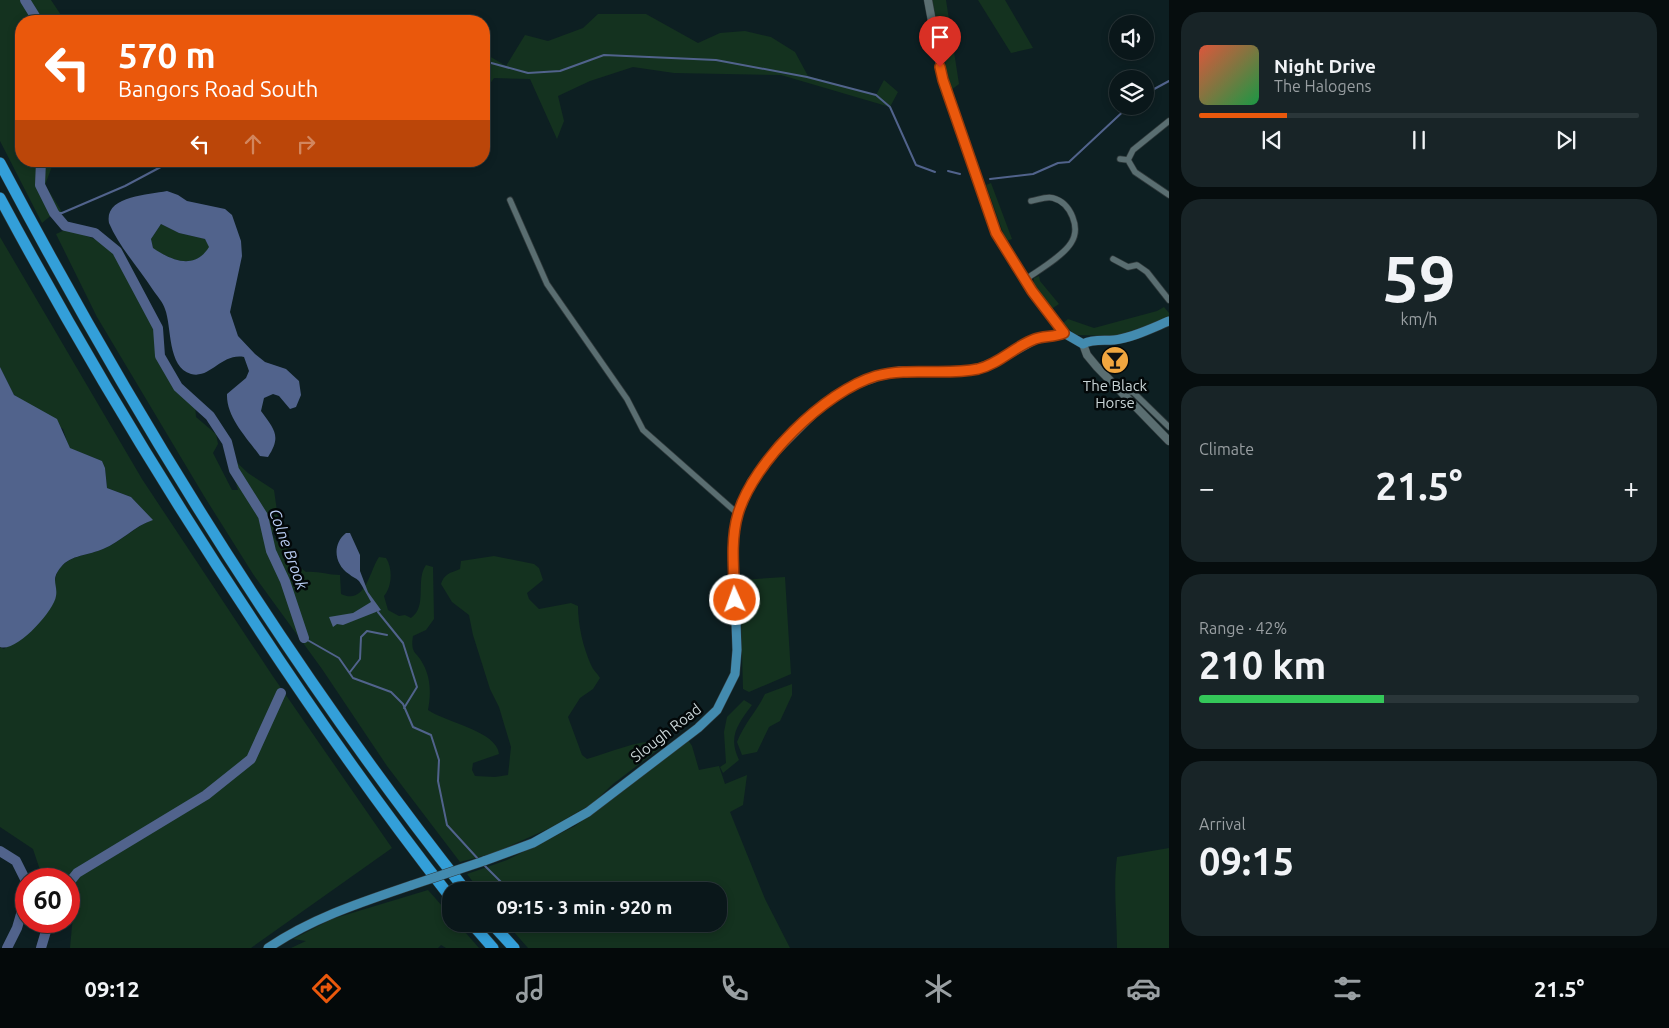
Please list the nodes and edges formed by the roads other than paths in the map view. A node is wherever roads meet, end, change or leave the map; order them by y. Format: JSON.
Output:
{"nodes":[{"id":1,"x":928,"y":0,"type":"edge"},
{"id":2,"x":1169,"y":121,"type":"edge"},
{"id":3,"x":1120,"y":159,"type":"dead end"},
{"id":4,"x":1128,"y":160,"type":"junction"},
{"id":5,"x":0,"y":163,"type":"edge"},
{"id":6,"x":1169,"y":195,"type":"edge"},
{"id":7,"x":0,"y":198,"type":"edge"},
{"id":8,"x":510,"y":200,"type":"dead end"},
{"id":9,"x":1030,"y":202,"type":"dead end"},
{"id":10,"x":1113,"y":259,"type":"dead end"},
{"id":11,"x":1026,"y":280,"type":"junction"},
{"id":12,"x":1169,"y":300,"type":"edge"},
{"id":13,"x":1169,"y":321,"type":"edge"},
{"id":14,"x":1064,"y":333,"type":"junction"},
{"id":15,"x":1083,"y":344,"type":"junction"},
{"id":16,"x":1120,"y":392,"type":"junction"},
{"id":17,"x":1169,"y":427,"type":"edge"},
{"id":18,"x":1169,"y":441,"type":"edge"},
{"id":19,"x":738,"y":514,"type":"junction"},
{"id":20,"x":459,"y":882,"type":"edge"},
{"id":21,"x":442,"y":887,"type":"edge"},
{"id":22,"x":479,"y":932,"type":"edge"},
{"id":23,"x":499,"y":932,"type":"edge"},
{"id":24,"x":268,"y":948,"type":"edge"},
{"id":25,"x":493,"y":948,"type":"edge"},
{"id":26,"x":514,"y":948,"type":"edge"}],
"edges":[{"from":1,"to":11,"type":"street"},
{"from":2,"to":4,"type":"street"},
{"from":3,"to":4,"type":"street"},
{"from":4,"to":6,"type":"street"},
{"from":5,"to":20,"type":"highway"},
{"from":7,"to":21,"type":"highway"},
{"from":8,"to":19,"type":"street"},
{"from":9,"to":11,"type":"street"},
{"from":10,"to":12,"type":"street"},
{"from":11,"to":14,"type":"street"},
{"from":13,"to":15,"type":"main road"},
{"from":14,"to":15,"type":"main road"},
{"from":14,"to":19,"type":"main road","name":"Slough Road"},
{"from":15,"to":16,"type":"street"},
{"from":16,"to":17,"type":"street"},
{"from":16,"to":18,"type":"street"},
{"from":19,"to":24,"type":"main road","name":"Slough Road","bridge":true},
{"from":22,"to":25,"type":"highway"},
{"from":23,"to":26,"type":"highway"}]}
